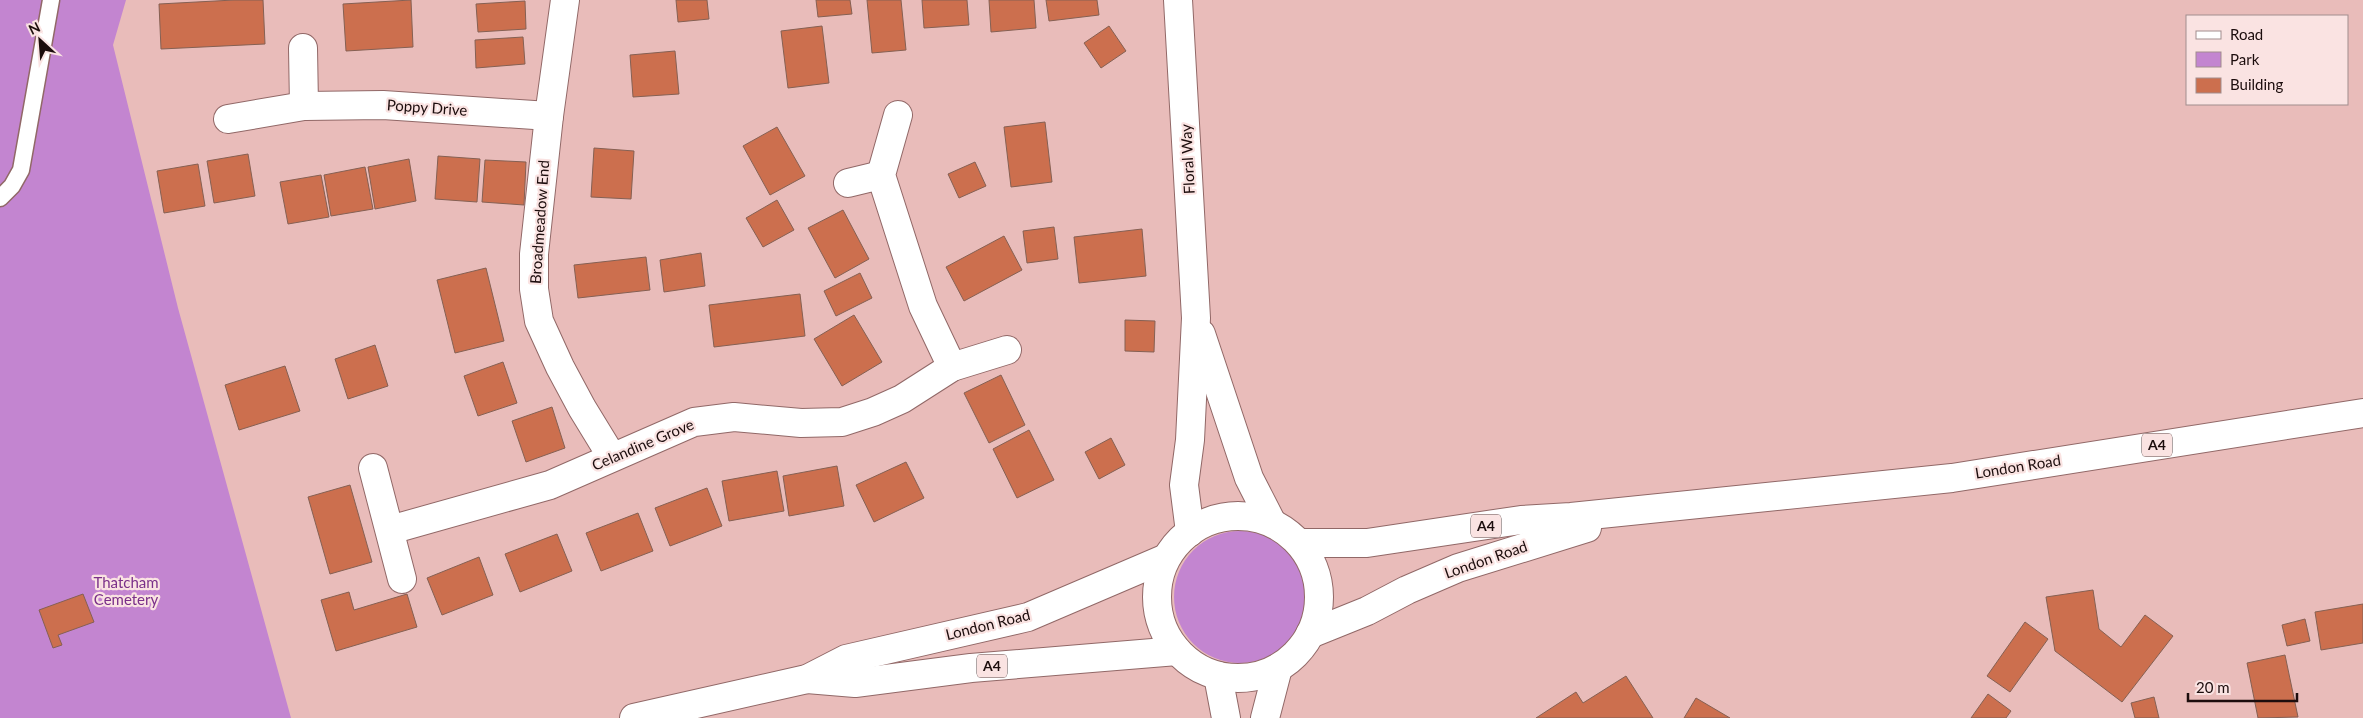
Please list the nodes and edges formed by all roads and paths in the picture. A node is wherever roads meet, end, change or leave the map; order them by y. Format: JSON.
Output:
{"nodes":[{"id":1,"x":51,"y":0,"type":"edge"},
{"id":2,"x":565,"y":0,"type":"edge"},
{"id":3,"x":1178,"y":0,"type":"edge"},
{"id":4,"x":303,"y":48,"type":"dead end"},
{"id":5,"x":304,"y":106,"type":"junction"},
{"id":6,"x":898,"y":115,"type":"dead end"},
{"id":7,"x":549,"y":116,"type":"junction"},
{"id":8,"x":228,"y":119,"type":"dead end"},
{"id":9,"x":881,"y":175,"type":"junction"},
{"id":10,"x":848,"y":183,"type":"dead end"},
{"id":11,"x":0,"y":198,"type":"edge"},
{"id":12,"x":1196,"y":318,"type":"junction"},
{"id":13,"x":1007,"y":350,"type":"dead end"},
{"id":14,"x":952,"y":367,"type":"junction"},
{"id":15,"x":2363,"y":413,"type":"edge"},
{"id":16,"x":612,"y":457,"type":"junction"},
{"id":17,"x":373,"y":468,"type":"dead end"},
{"id":18,"x":1671,"y":506,"type":"junction"},
{"id":19,"x":1272,"y":523,"type":"junction"},
{"id":20,"x":390,"y":530,"type":"junction"},
{"id":21,"x":1190,"y":532,"type":"junction"},
{"id":22,"x":1301,"y":544,"type":"junction"},
{"id":23,"x":1166,"y":558,"type":"junction"},
{"id":24,"x":402,"y":579,"type":"dead end"},
{"id":25,"x":1310,"y":634,"type":"junction"},
{"id":26,"x":1177,"y":651,"type":"junction"},
{"id":27,"x":1278,"y":668,"type":"junction"},
{"id":28,"x":1218,"y":676,"type":"junction"},
{"id":29,"x":807,"y":679,"type":"junction"},
{"id":30,"x":634,"y":718,"type":"edge"},
{"id":31,"x":1226,"y":718,"type":"edge"},
{"id":32,"x":1265,"y":718,"type":"edge"}],
"edges":[{"from":1,"to":11,"type":"lane"},
{"from":2,"to":7,"type":"main road","name":"Broadmeadow End"},
{"from":3,"to":12,"type":"main road","name":"Floral Way"},
{"from":4,"to":5,"type":"main road"},
{"from":5,"to":7,"type":"main road","name":"Poppy Drive"},
{"from":5,"to":8,"type":"main road","name":"Poppy Drive"},
{"from":6,"to":9,"type":"main road"},
{"from":7,"to":16,"type":"main road","name":"Broadmeadow End"},
{"from":9,"to":10,"type":"main road"},
{"from":9,"to":14,"type":"main road"},
{"from":12,"to":19,"type":"main road","name":"Floral Way"},
{"from":12,"to":21,"type":"main road","name":"Floral Way"},
{"from":13,"to":14,"type":"main road","name":"Celandine Grove"},
{"from":14,"to":16,"type":"main road","name":"Celandine Grove"},
{"from":15,"to":18,"type":"main road","name":"London Road","number":"A4"},
{"from":16,"to":20,"type":"main road","name":"Celandine Grove"},
{"from":17,"to":20,"type":"main road"},
{"from":18,"to":22,"type":"main road","name":"London Road","number":"A4"},
{"from":18,"to":25,"type":"main road","name":"London Road","number":"A4"},
{"from":19,"to":21,"type":"main road","number":"A4"},
{"from":19,"to":22,"type":"main road","number":"A4"},
{"from":20,"to":24,"type":"main road"},
{"from":21,"to":23,"type":"main road","number":"A4"},
{"from":22,"to":25,"type":"main road","number":"A4"},
{"from":23,"to":26,"type":"main road","number":"A4"},
{"from":23,"to":29,"type":"main road","name":"London Road","number":"A4"},
{"from":25,"to":27,"type":"main road","number":"A4"},
{"from":26,"to":28,"type":"main road","number":"A4"},
{"from":26,"to":29,"type":"main road","name":"London Road","number":"A4"},
{"from":27,"to":28,"type":"main road","number":"A4"},
{"from":27,"to":32,"type":"main road"},
{"from":28,"to":31,"type":"main road"},
{"from":29,"to":30,"type":"main road","name":"London Road","number":"A4"}]}
